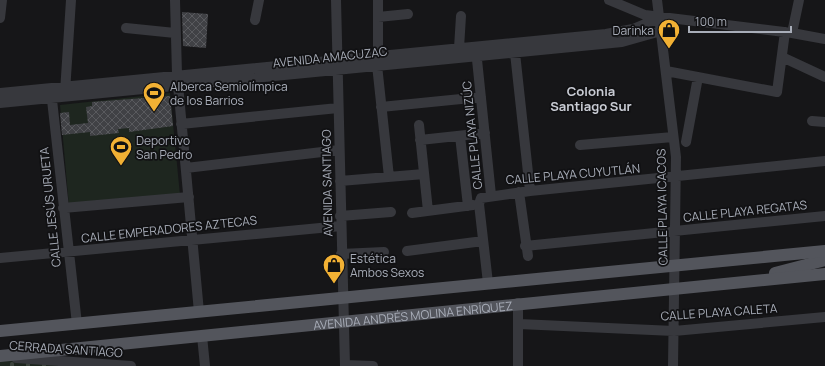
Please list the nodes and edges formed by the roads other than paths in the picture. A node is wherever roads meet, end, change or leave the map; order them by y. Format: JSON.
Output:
{"nodes":[{"id":1,"x":2,"y":0,"type":"edge"},
{"id":2,"x":71,"y":0,"type":"edge"},
{"id":3,"x":175,"y":0,"type":"edge"},
{"id":4,"x":259,"y":0,"type":"edge"},
{"id":5,"x":336,"y":0,"type":"edge"},
{"id":6,"x":378,"y":0,"type":"edge"},
{"id":7,"x":609,"y":0,"type":"edge"},
{"id":8,"x":657,"y":0,"type":"edge"},
{"id":9,"x":799,"y":0,"type":"edge"},
{"id":10,"x":408,"y":14,"type":"dead end"},
{"id":11,"x":461,"y":16,"type":"dead end"},
{"id":12,"x":378,"y":17,"type":"junction"},
{"id":13,"x":0,"y":18,"type":"edge"},
{"id":14,"x":659,"y":18,"type":"junction"},
{"id":15,"x":255,"y":20,"type":"dead end"},
{"id":16,"x":126,"y":28,"type":"dead end"},
{"id":17,"x":661,"y":31,"type":"junction"},
{"id":18,"x":174,"y":33,"type":"junction"},
{"id":19,"x":788,"y":33,"type":"junction"},
{"id":20,"x":825,"y":39,"type":"edge"},
{"id":21,"x":475,"y":46,"type":"junction"},
{"id":22,"x":459,"y":48,"type":"junction"},
{"id":23,"x":515,"y":53,"type":"junction"},
{"id":24,"x":477,"y":57,"type":"junction"},
{"id":25,"x":782,"y":57,"type":"junction"},
{"id":26,"x":378,"y":60,"type":"junction"},
{"id":27,"x":337,"y":65,"type":"junction"},
{"id":28,"x":666,"y":71,"type":"junction"},
{"id":29,"x":698,"y":77,"type":"junction"},
{"id":30,"x":825,"y":77,"type":"edge"},
{"id":31,"x":177,"y":79,"type":"junction"},
{"id":32,"x":65,"y":91,"type":"junction"},
{"id":33,"x":51,"y":92,"type":"junction"},
{"id":34,"x":0,"y":93,"type":"edge"},
{"id":35,"x":481,"y":97,"type":"junction"},
{"id":36,"x":0,"y":102,"type":"edge"},
{"id":37,"x":382,"y":107,"type":"junction"},
{"id":38,"x":338,"y":108,"type":"junction"},
{"id":39,"x":812,"y":121,"type":"dead end"},
{"id":40,"x":825,"y":122,"type":"edge"},
{"id":41,"x":181,"y":124,"type":"junction"},
{"id":42,"x":419,"y":125,"type":"dead end"},
{"id":43,"x":485,"y":133,"type":"junction"},
{"id":44,"x":460,"y":136,"type":"junction"},
{"id":45,"x":673,"y":137,"type":"junction"},
{"id":46,"x":420,"y":140,"type":"junction"},
{"id":47,"x":686,"y":142,"type":"dead end"},
{"id":48,"x":580,"y":145,"type":"dead end"},
{"id":49,"x":339,"y":150,"type":"junction"},
{"id":50,"x":825,"y":161,"type":"edge"},
{"id":51,"x":186,"y":168,"type":"junction"},
{"id":52,"x":424,"y":174,"type":"junction"},
{"id":53,"x":389,"y":177,"type":"junction"},
{"id":54,"x":676,"y":178,"type":"junction"},
{"id":55,"x":340,"y":181,"type":"junction"},
{"id":56,"x":530,"y":191,"type":"junction"},
{"id":57,"x":519,"y":192,"type":"junction"},
{"id":58,"x":491,"y":195,"type":"junction"},
{"id":59,"x":189,"y":197,"type":"junction"},
{"id":60,"x":479,"y":204,"type":"junction"},
{"id":61,"x":468,"y":206,"type":"junction"},
{"id":62,"x":63,"y":208,"type":"junction"},
{"id":63,"x":428,"y":211,"type":"junction"},
{"id":64,"x":391,"y":212,"type":"dead end"},
{"id":65,"x":412,"y":213,"type":"dead end"},
{"id":66,"x":825,"y":216,"type":"edge"},
{"id":67,"x":340,"y":221,"type":"junction"},
{"id":68,"x":676,"y":231,"type":"junction"},
{"id":69,"x":193,"y":240,"type":"junction"},
{"id":70,"x":483,"y":241,"type":"junction"},
{"id":71,"x":407,"y":251,"type":"dead end"},
{"id":72,"x":825,"y":251,"type":"edge"},
{"id":73,"x":68,"y":252,"type":"junction"},
{"id":74,"x":384,"y":252,"type":"dead end"},
{"id":75,"x":341,"y":254,"type":"junction"},
{"id":76,"x":0,"y":258,"type":"edge"},
{"id":77,"x":825,"y":260,"type":"edge"},
{"id":78,"x":676,"y":265,"type":"junction"},
{"id":79,"x":825,"y":274,"type":"edge"},
{"id":80,"x":488,"y":283,"type":"junction"},
{"id":81,"x":735,"y":283,"type":"junction"},
{"id":82,"x":675,"y":289,"type":"junction"},
{"id":83,"x":342,"y":297,"type":"junction"},
{"id":84,"x":518,"y":303,"type":"junction"},
{"id":85,"x":199,"y":312,"type":"junction"},
{"id":86,"x":825,"y":317,"type":"edge"},
{"id":87,"x":344,"y":322,"type":"junction"},
{"id":88,"x":77,"y":324,"type":"junction"},
{"id":89,"x":519,"y":324,"type":"junction"},
{"id":90,"x":0,"y":331,"type":"edge"},
{"id":91,"x":674,"y":331,"type":"junction"},
{"id":92,"x":202,"y":336,"type":"junction"},
{"id":93,"x":0,"y":356,"type":"edge"},
{"id":94,"x":131,"y":366,"type":"edge"},
{"id":95,"x":205,"y":366,"type":"edge"},
{"id":96,"x":345,"y":366,"type":"edge"},
{"id":97,"x":373,"y":366,"type":"edge"},
{"id":98,"x":518,"y":366,"type":"edge"},
{"id":99,"x":673,"y":366,"type":"edge"}],
"edges":[{"from":1,"to":13,"type":"street"},
{"from":2,"to":32,"type":"street"},
{"from":3,"to":18,"type":"street"},
{"from":4,"to":15,"type":"street"},
{"from":5,"to":27,"type":"street","name":"AVENIDA SANTIAGO"},
{"from":6,"to":12,"type":"street"},
{"from":7,"to":14,"type":"street"},
{"from":8,"to":14,"type":"street","name":"CALLE PLAYA ICACOS"},
{"from":9,"to":19,"type":"street"},
{"from":10,"to":12,"type":"street"},
{"from":11,"to":22,"type":"street"},
{"from":12,"to":26,"type":"street"},
{"from":14,"to":17,"type":"street","name":"CALLE PLAYA ICACOS"},
{"from":14,"to":19,"type":"street"},
{"from":14,"to":21,"type":"street","name":"AVENIDA AMACUZAC"},
{"from":16,"to":18,"type":"street"},
{"from":17,"to":23,"type":"street","name":"AVENIDA AMACUZAC"},
{"from":17,"to":28,"type":"street","name":"CALLE PLAYA ICACOS"},
{"from":18,"to":31,"type":"street"},
{"from":19,"to":20,"type":"street"},
{"from":19,"to":25,"type":"street"},
{"from":21,"to":22,"type":"street","name":"AVENIDA AMACUZAC"},
{"from":21,"to":24,"type":"street","name":"CALLE PLAYA NIZÚC"},
{"from":22,"to":26,"type":"street","name":"AVENIDA AMACUZAC"},
{"from":23,"to":24,"type":"street","name":"AVENIDA AMACUZAC"},
{"from":23,"to":56,"type":"street"},
{"from":24,"to":26,"type":"street","name":"AVENIDA AMACUZAC"},
{"from":24,"to":35,"type":"street","name":"CALLE PLAYA NIZÚC"},
{"from":25,"to":29,"type":"street"},
{"from":25,"to":30,"type":"street"},
{"from":26,"to":27,"type":"street","name":"AVENIDA AMACUZAC"},
{"from":26,"to":37,"type":"street"},
{"from":27,"to":31,"type":"street","name":"AVENIDA AMACUZAC"},
{"from":27,"to":38,"type":"street","name":"AVENIDA SANTIAGO"},
{"from":28,"to":29,"type":"street"},
{"from":28,"to":45,"type":"street","name":"CALLE PLAYA ICACOS"},
{"from":29,"to":47,"type":"street"},
{"from":31,"to":32,"type":"street","name":"AVENIDA AMACUZAC"},
{"from":31,"to":41,"type":"street"},
{"from":32,"to":33,"type":"street","name":"AVENIDA AMACUZAC"},
{"from":33,"to":34,"type":"street","name":"AVENIDA AMACUZAC"},
{"from":33,"to":36,"type":"street","name":"AVENIDA AMACUZAC"},
{"from":33,"to":62,"type":"street","name":"CALLE JESÚS URUETA"},
{"from":35,"to":37,"type":"street"},
{"from":35,"to":43,"type":"street","name":"CALLE PLAYA NIZÚC"},
{"from":37,"to":53,"type":"street"},
{"from":38,"to":41,"type":"street"},
{"from":38,"to":49,"type":"street","name":"AVENIDA SANTIAGO"},
{"from":39,"to":40,"type":"street"},
{"from":41,"to":51,"type":"street"},
{"from":42,"to":46,"type":"street"},
{"from":43,"to":44,"type":"street"},
{"from":43,"to":58,"type":"street","name":"CALLE PLAYA NIZÚC"},
{"from":44,"to":46,"type":"street"},
{"from":44,"to":61,"type":"street"},
{"from":45,"to":48,"type":"street"},
{"from":45,"to":54,"type":"street","name":"CALLE PLAYA ICACOS"},
{"from":46,"to":52,"type":"street"},
{"from":49,"to":51,"type":"street"},
{"from":49,"to":55,"type":"street","name":"AVENIDA SANTIAGO"},
{"from":50,"to":54,"type":"street","name":"CALLE PLAYA CUYUTLÁN"},
{"from":51,"to":59,"type":"street"},
{"from":52,"to":53,"type":"street"},
{"from":52,"to":63,"type":"street"},
{"from":53,"to":55,"type":"street"},
{"from":54,"to":56,"type":"street","name":"CALLE PLAYA CUYUTLÁN"},
{"from":54,"to":68,"type":"street","name":"CALLE PLAYA ICACOS"},
{"from":55,"to":67,"type":"street","name":"AVENIDA SANTIAGO"},
{"from":56,"to":57,"type":"street","name":"CALLE PLAYA CUYUTLÁN"},
{"from":57,"to":58,"type":"street","name":"CALLE PLAYA CUYUTLÁN"},
{"from":57,"to":68,"type":"street","name":"CALLE PLAYA REGATAS"},
{"from":58,"to":60,"type":"street","name":"CALLE PLAYA NIZÚC"},
{"from":59,"to":62,"type":"street"},
{"from":59,"to":69,"type":"street"},
{"from":60,"to":61,"type":"street"},
{"from":60,"to":70,"type":"street","name":"CALLE PLAYA NIZÚC"},
{"from":61,"to":63,"type":"street"},
{"from":62,"to":73,"type":"street","name":"CALLE JESÚS URUETA"},
{"from":63,"to":65,"type":"street"},
{"from":64,"to":67,"type":"street","name":"CALLE EMPERADORES AZTECAS"},
{"from":66,"to":68,"type":"street","name":"CALLE PLAYA REGATAS"},
{"from":67,"to":69,"type":"street","name":"CALLE EMPERADORES AZTECAS"},
{"from":67,"to":75,"type":"street","name":"AVENIDA SANTIAGO"},
{"from":68,"to":78,"type":"street","name":"CALLE PLAYA ICACOS"},
{"from":69,"to":73,"type":"street","name":"CALLE EMPERADORES AZTECAS"},
{"from":69,"to":85,"type":"street"},
{"from":70,"to":71,"type":"street"},
{"from":70,"to":80,"type":"street","name":"CALLE PLAYA NIZÚC"},
{"from":72,"to":78,"type":"main road","name":"AVENIDA ANDRÉS MOLINA ENRÍQUEZ"},
{"from":73,"to":76,"type":"street","name":"CALLE EMPERADORES AZTECAS"},
{"from":73,"to":88,"type":"street","name":"CALLE JESÚS URUETA"},
{"from":74,"to":75,"type":"street"},
{"from":75,"to":83,"type":"street","name":"AVENIDA SANTIAGO"},
{"from":77,"to":81,"type":"main road"},
{"from":78,"to":80,"type":"main road","name":"AVENIDA ANDRÉS MOLINA ENRÍQUEZ"},
{"from":78,"to":82,"type":"street","name":"CALLE PLAYA ICACOS"},
{"from":79,"to":81,"type":"main road","name":"AVENIDA ANDRÉS MOLINA ENRÍQUEZ"},
{"from":80,"to":83,"type":"main road","name":"AVENIDA ANDRÉS MOLINA ENRÍQUEZ"},
{"from":81,"to":82,"type":"main road","name":"AVENIDA ANDRÉS MOLINA ENRÍQUEZ"},
{"from":82,"to":84,"type":"main road","name":"AVENIDA ANDRÉS MOLINA ENRÍQUEZ"},
{"from":82,"to":91,"type":"street","name":"CALLE PLAYA ICACOS"},
{"from":83,"to":85,"type":"main road","name":"AVENIDA ANDRÉS MOLINA ENRÍQUEZ"},
{"from":83,"to":87,"type":"street","name":"AVENIDA SANTIAGO"},
{"from":84,"to":87,"type":"main road","name":"AVENIDA ANDRÉS MOLINA ENRÍQUEZ"},
{"from":84,"to":89,"type":"street"},
{"from":85,"to":88,"type":"main road","name":"AVENIDA ANDRÉS MOLINA ENRÍQUEZ"},
{"from":86,"to":91,"type":"street","name":"CALLE PLAYA CALETA"},
{"from":87,"to":92,"type":"main road","name":"AVENIDA ANDRÉS MOLINA ENRÍQUEZ"},
{"from":87,"to":96,"type":"street","name":"AVENIDA SANTIAGO"},
{"from":88,"to":90,"type":"main road","name":"AVENIDA ANDRÉS MOLINA ENRÍQUEZ"},
{"from":89,"to":91,"type":"street","name":"CALLE PLAYA CALETA"},
{"from":89,"to":98,"type":"street"},
{"from":91,"to":99,"type":"street","name":"CALLE PLAYA ICACOS"},
{"from":92,"to":93,"type":"main road","name":"AVENIDA ANDRÉS MOLINA ENRÍQUEZ"},
{"from":92,"to":95,"type":"street"},
{"from":93,"to":94,"type":"street","name":"CERRADA SANTIAGO"},
{"from":96,"to":97,"type":"street"}]}
